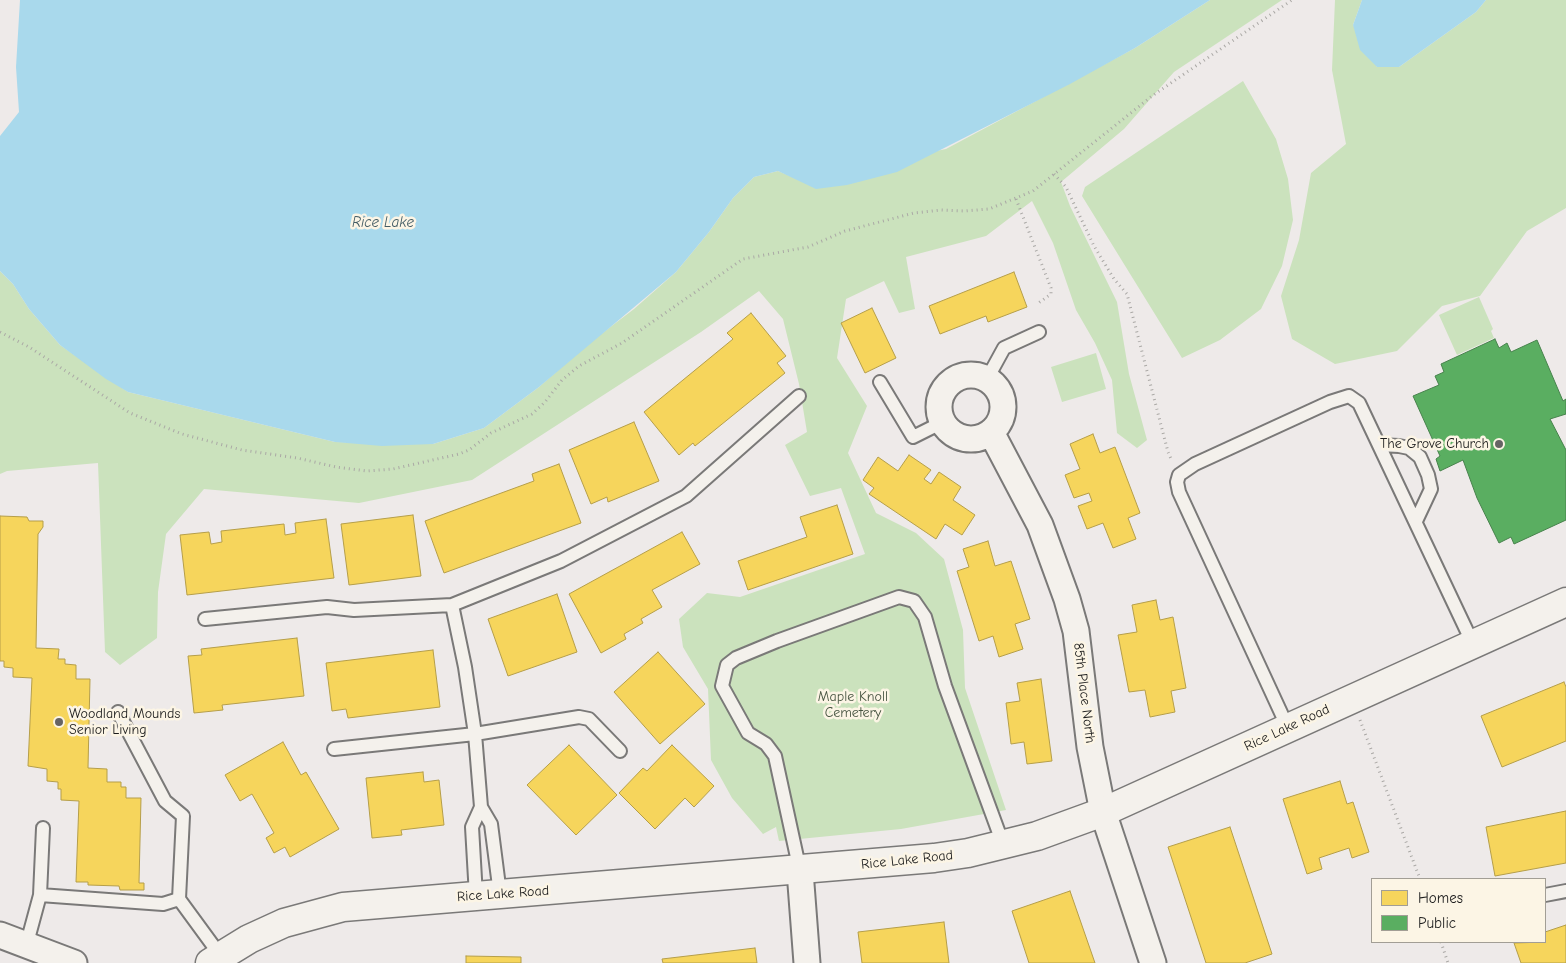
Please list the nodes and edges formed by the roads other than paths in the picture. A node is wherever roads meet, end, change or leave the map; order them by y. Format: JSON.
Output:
{"nodes":[{"id":1,"x":1039,"y":332,"type":"dead end"},
{"id":2,"x":987,"y":380,"type":"junction"},
{"id":3,"x":880,"y":382,"type":"dead end"},
{"id":4,"x":799,"y":396,"type":"dead end"},
{"id":5,"x":943,"y":422,"type":"junction"},
{"id":6,"x":991,"y":432,"type":"junction"},
{"id":7,"x":1379,"y":445,"type":"junction"},
{"id":8,"x":1416,"y":521,"type":"junction"},
{"id":9,"x":1566,"y":602,"type":"edge"},
{"id":10,"x":452,"y":605,"type":"junction"},
{"id":11,"x":205,"y":618,"type":"dead end"},
{"id":12,"x":1473,"y":644,"type":"junction"},
{"id":13,"x":118,"y":712,"type":"dead end"},
{"id":14,"x":1288,"y":728,"type":"junction"},
{"id":15,"x":475,"y":734,"type":"junction"},
{"id":16,"x":334,"y":750,"type":"dead end"},
{"id":17,"x":620,"y":752,"type":"dead end"},
{"id":18,"x":481,"y":807,"type":"junction"},
{"id":19,"x":1103,"y":812,"type":"junction"},
{"id":20,"x":43,"y":828,"type":"dead end"},
{"id":21,"x":1003,"y":844,"type":"junction"},
{"id":22,"x":800,"y":871,"type":"junction"},
{"id":23,"x":1566,"y":891,"type":"edge"},
{"id":24,"x":40,"y":895,"type":"junction"},
{"id":25,"x":488,"y":895,"type":"junction"},
{"id":26,"x":1546,"y":895,"type":"edge"},
{"id":27,"x":179,"y":899,"type":"junction"},
{"id":28,"x":0,"y":935,"type":"edge"},
{"id":29,"x":27,"y":943,"type":"junction"},
{"id":30,"x":215,"y":959,"type":"edge"},
{"id":31,"x":74,"y":963,"type":"edge"},
{"id":32,"x":807,"y":963,"type":"edge"},
{"id":33,"x":1153,"y":963,"type":"edge"}],
"edges":[{"from":1,"to":2,"type":"lane"},
{"from":2,"to":5,"type":"street"},
{"from":2,"to":6,"type":"street"},
{"from":3,"to":5,"type":"lane"},
{"from":4,"to":10,"type":"lane"},
{"from":5,"to":6,"type":"street"},
{"from":6,"to":19,"type":"street","name":"85th Place North"},
{"from":7,"to":8,"type":"lane"},
{"from":7,"to":8,"type":"lane"},
{"from":7,"to":14,"type":"lane"},
{"from":8,"to":12,"type":"lane"},
{"from":9,"to":12,"type":"street","name":"Rice Lake Road"},
{"from":10,"to":11,"type":"lane"},
{"from":10,"to":15,"type":"lane"},
{"from":12,"to":14,"type":"street","name":"Rice Lake Road"},
{"from":13,"to":27,"type":"lane"},
{"from":14,"to":19,"type":"street","name":"Rice Lake Road"},
{"from":15,"to":16,"type":"lane"},
{"from":15,"to":17,"type":"lane"},
{"from":15,"to":18,"type":"lane"},
{"from":18,"to":25,"type":"lane"},
{"from":18,"to":25,"type":"lane"},
{"from":19,"to":21,"type":"street","name":"Rice Lake Road"},
{"from":19,"to":33,"type":"street","name":"85th Place North"},
{"from":20,"to":24,"type":"lane"},
{"from":21,"to":22,"type":"street","name":"Rice Lake Road"},
{"from":21,"to":22,"type":"lane"},
{"from":22,"to":25,"type":"street","name":"Rice Lake Road"},
{"from":22,"to":32,"type":"street"},
{"from":23,"to":26,"type":"lane"},
{"from":24,"to":27,"type":"lane"},
{"from":24,"to":29,"type":"lane"},
{"from":25,"to":30,"type":"street","name":"Rice Lake Road"},
{"from":27,"to":30,"type":"lane"},
{"from":28,"to":29,"type":"street"},
{"from":29,"to":31,"type":"street"}]}
